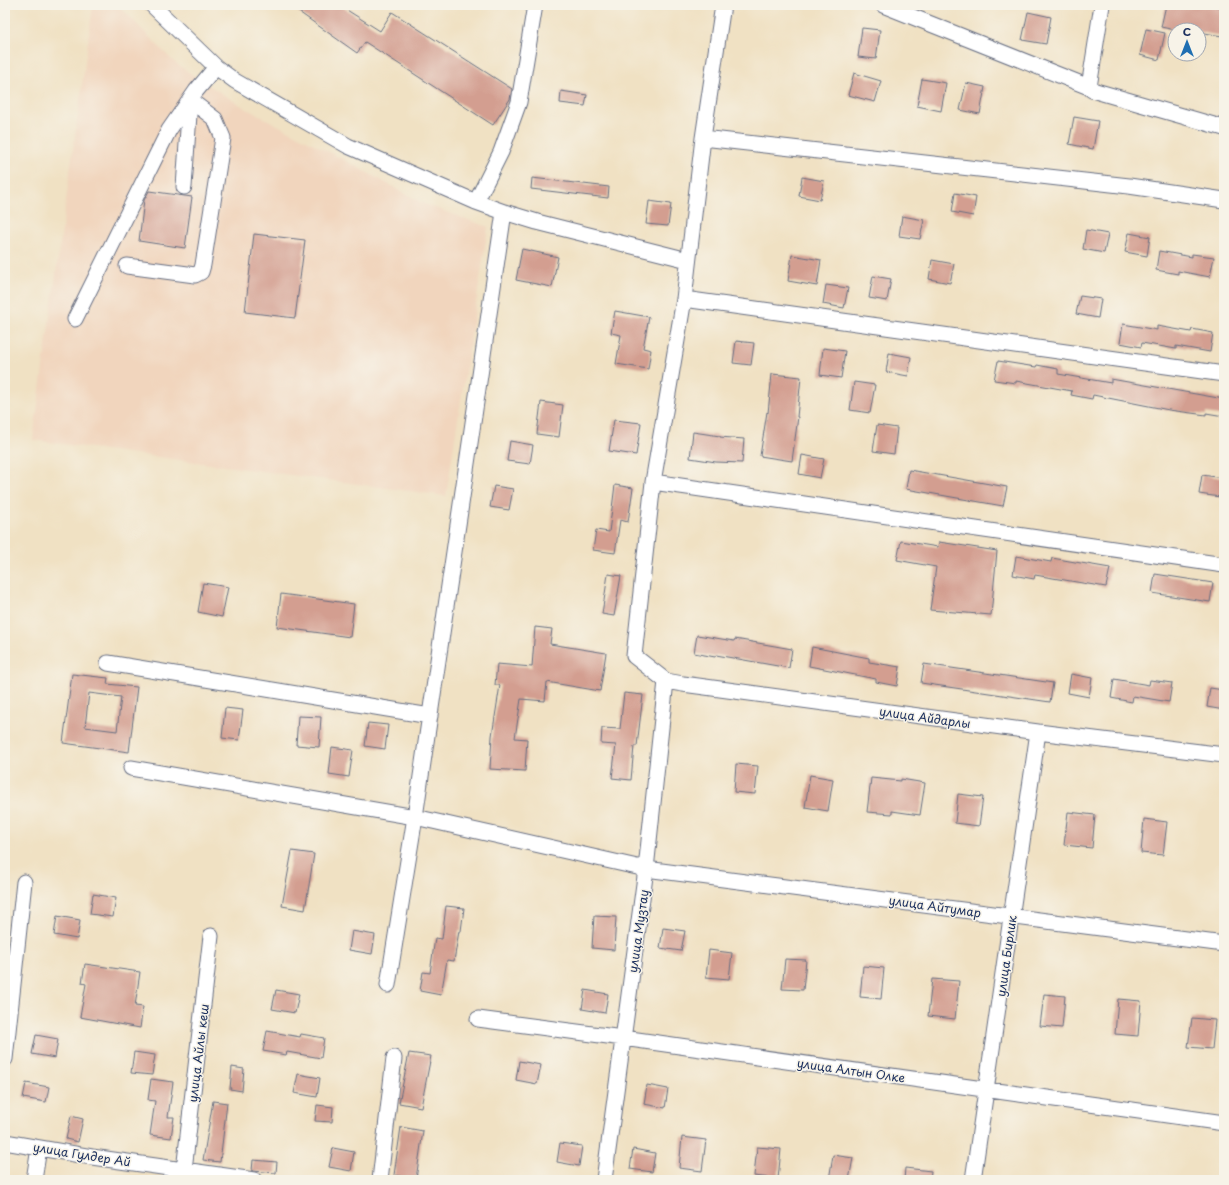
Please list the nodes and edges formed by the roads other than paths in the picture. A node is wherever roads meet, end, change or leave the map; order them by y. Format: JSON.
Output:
{"nodes":[{"id":1,"x":152,"y":5,"type":"edge"},
{"id":2,"x":535,"y":5,"type":"edge"},
{"id":3,"x":724,"y":5,"type":"edge"},
{"id":4,"x":883,"y":5,"type":"edge"},
{"id":5,"x":1102,"y":5,"type":"edge"},
{"id":6,"x":919,"y":12,"type":"edge"},
{"id":7,"x":216,"y":67,"type":"junction"},
{"id":8,"x":1088,"y":87,"type":"junction"},
{"id":9,"x":190,"y":100,"type":"junction"},
{"id":10,"x":1224,"y":128,"type":"edge"},
{"id":11,"x":703,"y":138,"type":"junction"},
{"id":12,"x":184,"y":187,"type":"dead end"},
{"id":13,"x":1224,"y":200,"type":"edge"},
{"id":14,"x":476,"y":202,"type":"junction"},
{"id":15,"x":504,"y":212,"type":"junction"},
{"id":16,"x":688,"y":260,"type":"junction"},
{"id":17,"x":127,"y":266,"type":"dead end"},
{"id":18,"x":684,"y":299,"type":"junction"},
{"id":19,"x":75,"y":319,"type":"dead end"},
{"id":20,"x":1224,"y":374,"type":"edge"},
{"id":21,"x":653,"y":482,"type":"junction"},
{"id":22,"x":1224,"y":565,"type":"edge"},
{"id":23,"x":108,"y":663,"type":"dead end"},
{"id":24,"x":666,"y":681,"type":"junction"},
{"id":25,"x":430,"y":716,"type":"junction"},
{"id":26,"x":1038,"y":732,"type":"junction"},
{"id":27,"x":1224,"y":755,"type":"edge"},
{"id":28,"x":131,"y":768,"type":"dead end"},
{"id":29,"x":415,"y":816,"type":"junction"},
{"id":30,"x":646,"y":869,"type":"junction"},
{"id":31,"x":24,"y":882,"type":"dead end"},
{"id":32,"x":1011,"y":916,"type":"junction"},
{"id":33,"x":211,"y":936,"type":"dead end"},
{"id":34,"x":1224,"y":944,"type":"edge"},
{"id":35,"x":388,"y":985,"type":"dead end"},
{"id":36,"x":478,"y":1019,"type":"dead end"},
{"id":37,"x":623,"y":1038,"type":"junction"},
{"id":38,"x":394,"y":1058,"type":"dead end"},
{"id":39,"x":5,"y":1059,"type":"edge"},
{"id":40,"x":986,"y":1090,"type":"junction"},
{"id":41,"x":1224,"y":1123,"type":"edge"},
{"id":42,"x":5,"y":1142,"type":"edge"},
{"id":43,"x":39,"y":1148,"type":"junction"},
{"id":44,"x":184,"y":1170,"type":"junction"},
{"id":45,"x":226,"y":1178,"type":"edge"},
{"id":46,"x":34,"y":1180,"type":"edge"},
{"id":47,"x":254,"y":1180,"type":"edge"},
{"id":48,"x":380,"y":1180,"type":"edge"},
{"id":49,"x":604,"y":1180,"type":"edge"},
{"id":50,"x":973,"y":1180,"type":"edge"}],
"edges":[{"from":1,"to":7,"type":"street"},
{"from":2,"to":14,"type":"street"},
{"from":3,"to":11,"type":"street"},
{"from":4,"to":6,"type":"street"},
{"from":5,"to":8,"type":"street"},
{"from":6,"to":8,"type":"street"},
{"from":7,"to":9,"type":"street"},
{"from":7,"to":14,"type":"street"},
{"from":8,"to":10,"type":"street"},
{"from":9,"to":12,"type":"street"},
{"from":9,"to":17,"type":"street"},
{"from":9,"to":19,"type":"street"},
{"from":11,"to":13,"type":"street"},
{"from":11,"to":16,"type":"street"},
{"from":14,"to":15,"type":"street"},
{"from":15,"to":16,"type":"street"},
{"from":15,"to":25,"type":"street"},
{"from":16,"to":18,"type":"street"},
{"from":18,"to":20,"type":"street"},
{"from":18,"to":21,"type":"street"},
{"from":21,"to":22,"type":"street"},
{"from":21,"to":24,"type":"street"},
{"from":23,"to":25,"type":"street"},
{"from":24,"to":26,"type":"street","name":"улица Айдарлы"},
{"from":24,"to":30,"type":"street","name":"улица Музтау"},
{"from":25,"to":29,"type":"street"},
{"from":26,"to":27,"type":"street","name":"улица Айдарлы"},
{"from":26,"to":32,"type":"street","name":"улица Бирлик"},
{"from":28,"to":29,"type":"street","name":"улица Айтумар"},
{"from":29,"to":30,"type":"street","name":"улица Айтумар"},
{"from":29,"to":35,"type":"street"},
{"from":30,"to":32,"type":"street","name":"улица Айтумар"},
{"from":30,"to":37,"type":"street","name":"улица Музтау"},
{"from":31,"to":39,"type":"street"},
{"from":32,"to":34,"type":"street","name":"улица Айтумар"},
{"from":32,"to":40,"type":"street","name":"улица Бирлик"},
{"from":33,"to":44,"type":"street","name":"улица Айлы кеш"},
{"from":36,"to":37,"type":"street","name":"улица Алтын Олке"},
{"from":37,"to":40,"type":"street","name":"улица Алтын Олке"},
{"from":37,"to":49,"type":"street","name":"улица Музтау"},
{"from":38,"to":48,"type":"street"},
{"from":40,"to":41,"type":"street","name":"улица Алтын Олке"},
{"from":40,"to":50,"type":"street","name":"улица Бирлик"},
{"from":42,"to":43,"type":"street","name":"улица Гулдер Ай"},
{"from":43,"to":44,"type":"street","name":"улица Гулдер Ай"},
{"from":43,"to":46,"type":"street"},
{"from":44,"to":45,"type":"street","name":"улица Гулдер Ай"},
{"from":45,"to":47,"type":"street","name":"улица Гулдер Ай"}]}
